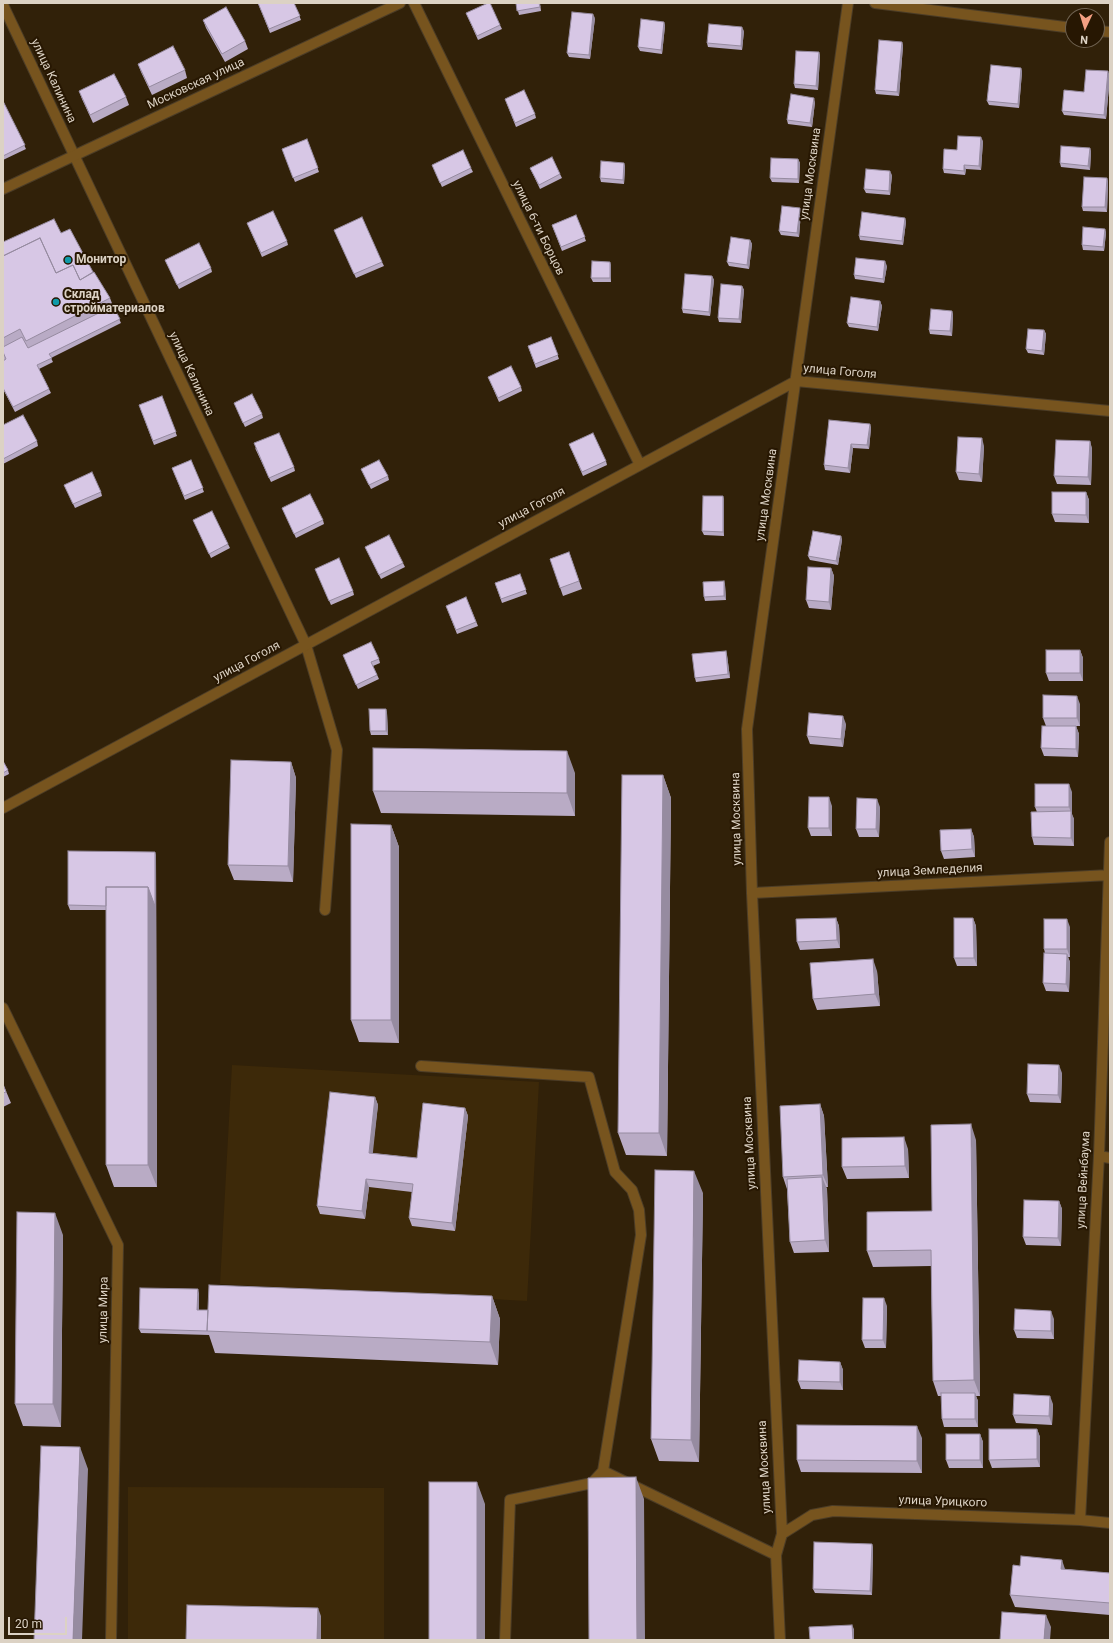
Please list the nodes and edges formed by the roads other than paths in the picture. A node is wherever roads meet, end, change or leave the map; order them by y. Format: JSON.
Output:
{"nodes":[{"id":1,"x":400,"y":3,"type":"edge"},
{"id":2,"x":414,"y":3,"type":"edge"},
{"id":3,"x":848,"y":3,"type":"edge"},
{"id":4,"x":875,"y":3,"type":"edge"},
{"id":5,"x":3,"y":5,"type":"edge"},
{"id":6,"x":1065,"y":27,"type":"edge"},
{"id":7,"x":73,"y":155,"type":"junction"},
{"id":8,"x":3,"y":189,"type":"edge"},
{"id":9,"x":796,"y":381,"type":"junction"},
{"id":10,"x":1110,"y":411,"type":"edge"},
{"id":11,"x":640,"y":465,"type":"junction"},
{"id":12,"x":306,"y":645,"type":"junction"},
{"id":13,"x":3,"y":808,"type":"edge"},
{"id":14,"x":1110,"y":842,"type":"edge"},
{"id":15,"x":1109,"y":875,"type":"edge"},
{"id":16,"x":752,"y":893,"type":"junction"},
{"id":17,"x":325,"y":910,"type":"dead end"},
{"id":18,"x":5,"y":1015,"type":"edge"},
{"id":19,"x":421,"y":1066,"type":"dead end"},
{"id":20,"x":1099,"y":1156,"type":"junction"},
{"id":21,"x":1110,"y":1158,"type":"edge"},
{"id":22,"x":603,"y":1471,"type":"junction"},
{"id":23,"x":1080,"y":1520,"type":"junction"},
{"id":24,"x":1110,"y":1523,"type":"edge"},
{"id":25,"x":782,"y":1534,"type":"junction"},
{"id":26,"x":776,"y":1555,"type":"junction"},
{"id":27,"x":111,"y":1640,"type":"edge"},
{"id":28,"x":505,"y":1640,"type":"edge"},
{"id":29,"x":780,"y":1640,"type":"edge"}],
"edges":[{"from":1,"to":7,"type":"street","name":"Московская улица"},
{"from":2,"to":11,"type":"street","name":"улица 6-ти Борцов"},
{"from":3,"to":9,"type":"street","name":"улица Москвина"},
{"from":4,"to":6,"type":"street"},
{"from":5,"to":7,"type":"street","name":"улица Калинина"},
{"from":7,"to":8,"type":"street","name":"Московская улица"},
{"from":7,"to":12,"type":"street","name":"улица Калинина"},
{"from":9,"to":10,"type":"street","name":"улица Гоголя"},
{"from":9,"to":11,"type":"street","name":"улица Гоголя"},
{"from":9,"to":16,"type":"street","name":"улица Москвина"},
{"from":11,"to":12,"type":"street","name":"улица Гоголя"},
{"from":12,"to":13,"type":"street","name":"улица Гоголя"},
{"from":12,"to":17,"type":"street","name":"улица Калинина"},
{"from":14,"to":15,"type":"street","name":"улица Вейнбаума"},
{"from":15,"to":16,"type":"street","name":"улица Земледелия"},
{"from":15,"to":20,"type":"street","name":"улица Вейнбаума"},
{"from":16,"to":25,"type":"street","name":"улица Москвина"},
{"from":18,"to":27,"type":"street","name":"улица Мира"},
{"from":19,"to":22,"type":"street"},
{"from":20,"to":21,"type":"street"},
{"from":20,"to":23,"type":"street","name":"улица Вейнбаума"},
{"from":22,"to":26,"type":"street"},
{"from":22,"to":28,"type":"street"},
{"from":23,"to":24,"type":"street","name":"улица Урицкого"},
{"from":23,"to":25,"type":"street","name":"улица Урицкого"},
{"from":25,"to":26,"type":"street","name":"улица Москвина"},
{"from":26,"to":29,"type":"street","name":"улица Москвина"}]}
